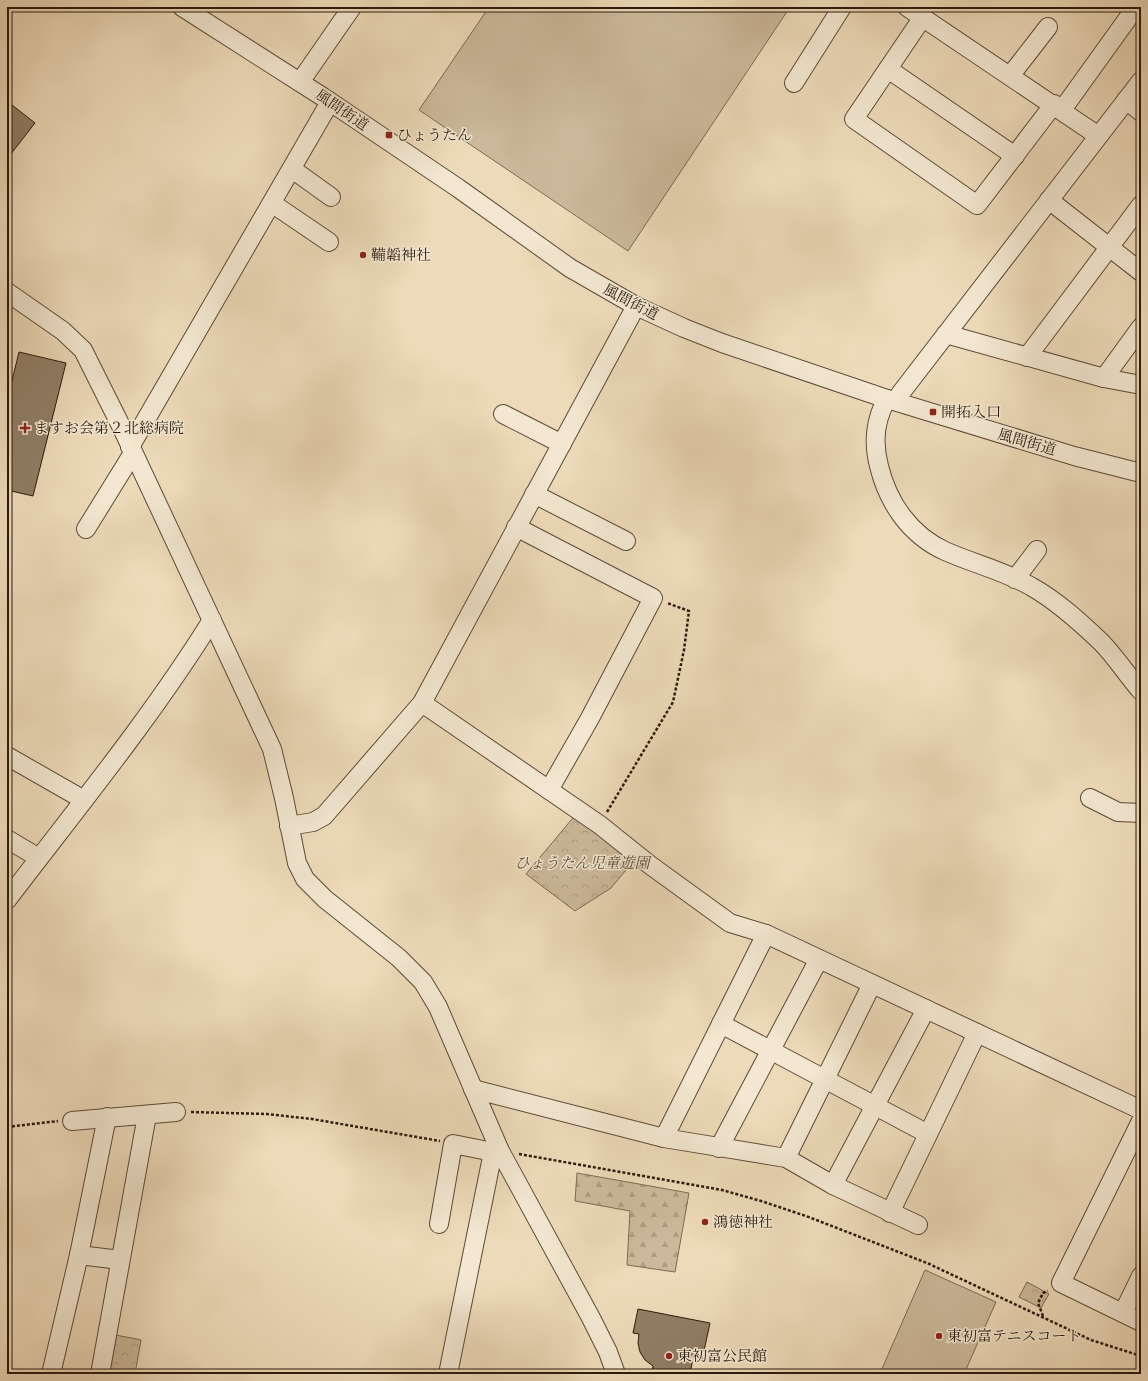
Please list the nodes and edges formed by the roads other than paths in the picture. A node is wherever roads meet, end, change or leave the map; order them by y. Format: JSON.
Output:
{"nodes":[{"id":1,"x":182,"y":7,"type":"edge"},
{"id":2,"x":352,"y":7,"type":"edge"},
{"id":3,"x":842,"y":7,"type":"edge"},
{"id":4,"x":907,"y":7,"type":"edge"},
{"id":5,"x":1136,"y":7,"type":"edge"},
{"id":6,"x":923,"y":17,"type":"junction"},
{"id":7,"x":1048,"y":27,"type":"dead end"},
{"id":8,"x":888,"y":69,"type":"junction"},
{"id":9,"x":1010,"y":76,"type":"junction"},
{"id":10,"x":1141,"y":81,"type":"edge"},
{"id":11,"x":300,"y":82,"type":"junction"},
{"id":12,"x":794,"y":83,"type":"dead end"},
{"id":13,"x":1126,"y":100,"type":"junction"},
{"id":14,"x":330,"y":102,"type":"junction"},
{"id":15,"x":1058,"y":107,"type":"junction"},
{"id":16,"x":1141,"y":112,"type":"edge"},
{"id":17,"x":1097,"y":135,"type":"junction"},
{"id":18,"x":1015,"y":156,"type":"junction"},
{"id":19,"x":292,"y":169,"type":"junction"},
{"id":20,"x":331,"y":197,"type":"dead end"},
{"id":21,"x":1049,"y":200,"type":"junction"},
{"id":22,"x":273,"y":204,"type":"junction"},
{"id":23,"x":1141,"y":205,"type":"edge"},
{"id":24,"x":329,"y":242,"type":"dead end"},
{"id":25,"x":1110,"y":247,"type":"junction"},
{"id":26,"x":1141,"y":272,"type":"edge"},
{"id":27,"x":7,"y":292,"type":"edge"},
{"id":28,"x":636,"y":306,"type":"junction"},
{"id":29,"x":1141,"y":327,"type":"edge"},
{"id":30,"x":946,"y":334,"type":"junction"},
{"id":31,"x":1027,"y":357,"type":"junction"},
{"id":32,"x":1104,"y":378,"type":"junction"},
{"id":33,"x":1141,"y":385,"type":"edge"},
{"id":34,"x":892,"y":401,"type":"junction"},
{"id":35,"x":503,"y":414,"type":"dead end"},
{"id":36,"x":562,"y":444,"type":"junction"},
{"id":37,"x":132,"y":450,"type":"junction"},
{"id":38,"x":1141,"y":473,"type":"edge"},
{"id":39,"x":534,"y":494,"type":"junction"},
{"id":40,"x":516,"y":527,"type":"junction"},
{"id":41,"x":86,"y":529,"type":"dead end"},
{"id":42,"x":626,"y":541,"type":"dead end"},
{"id":43,"x":1037,"y":550,"type":"dead end"},
{"id":44,"x":1015,"y":579,"type":"junction"},
{"id":45,"x":212,"y":620,"type":"junction"},
{"id":46,"x":1141,"y":691,"type":"edge"},
{"id":47,"x":422,"y":703,"type":"junction"},
{"id":48,"x":7,"y":756,"type":"edge"},
{"id":49,"x":549,"y":790,"type":"junction"},
{"id":50,"x":1090,"y":798,"type":"dead end"},
{"id":51,"x":84,"y":800,"type":"junction"},
{"id":52,"x":1141,"y":813,"type":"edge"},
{"id":53,"x":289,"y":826,"type":"junction"},
{"id":54,"x":7,"y":839,"type":"edge"},
{"id":55,"x":39,"y":858,"type":"junction"},
{"id":56,"x":7,"y":900,"type":"edge"},
{"id":57,"x":766,"y":934,"type":"junction"},
{"id":58,"x":819,"y":959,"type":"junction"},
{"id":59,"x":872,"y":984,"type":"junction"},
{"id":60,"x":926,"y":1009,"type":"junction"},
{"id":61,"x":721,"y":1024,"type":"junction"},
{"id":62,"x":977,"y":1033,"type":"junction"},
{"id":63,"x":770,"y":1050,"type":"junction"},
{"id":64,"x":825,"y":1079,"type":"junction"},
{"id":65,"x":473,"y":1089,"type":"junction"},
{"id":66,"x":875,"y":1106,"type":"junction"},
{"id":67,"x":1141,"y":1110,"type":"edge"},
{"id":68,"x":176,"y":1112,"type":"road end"},
{"id":69,"x":147,"y":1115,"type":"junction"},
{"id":70,"x":107,"y":1117,"type":"junction"},
{"id":71,"x":72,"y":1121,"type":"road end"},
{"id":72,"x":1141,"y":1121,"type":"edge"},
{"id":73,"x":928,"y":1134,"type":"junction"},
{"id":74,"x":664,"y":1138,"type":"junction"},
{"id":75,"x":719,"y":1148,"type":"junction"},
{"id":76,"x":497,"y":1152,"type":"junction"},
{"id":77,"x":786,"y":1158,"type":"junction"},
{"id":78,"x":833,"y":1185,"type":"junction"},
{"id":79,"x":890,"y":1213,"type":"junction"},
{"id":80,"x":438,"y":1224,"type":"dead end"},
{"id":81,"x":918,"y":1226,"type":"dead end"},
{"id":82,"x":79,"y":1255,"type":"junction"},
{"id":83,"x":120,"y":1260,"type":"junction"},
{"id":84,"x":1141,"y":1276,"type":"edge"},
{"id":85,"x":1123,"y":1312,"type":"junction"},
{"id":86,"x":1141,"y":1322,"type":"edge"},
{"id":87,"x":51,"y":1374,"type":"edge"},
{"id":88,"x":100,"y":1374,"type":"edge"},
{"id":89,"x":448,"y":1374,"type":"edge"},
{"id":90,"x":616,"y":1374,"type":"edge"}],
"edges":[{"from":1,"to":11,"type":"street","name":"風間街道"},
{"from":2,"to":11,"type":"street"},
{"from":3,"to":12,"type":"street"},
{"from":4,"to":6,"type":"street"},
{"from":5,"to":15,"type":"street"},
{"from":6,"to":8,"type":"street"},
{"from":6,"to":9,"type":"street"},
{"from":7,"to":9,"type":"street"},
{"from":8,"to":18,"type":"street"},
{"from":8,"to":18,"type":"street"},
{"from":9,"to":15,"type":"street"},
{"from":10,"to":13,"type":"street"},
{"from":11,"to":14,"type":"street","name":"風間街道"},
{"from":13,"to":16,"type":"street"},
{"from":13,"to":17,"type":"street"},
{"from":14,"to":19,"type":"street"},
{"from":14,"to":28,"type":"street","name":"風間街道"},
{"from":15,"to":17,"type":"street"},
{"from":15,"to":18,"type":"street"},
{"from":17,"to":21,"type":"street"},
{"from":19,"to":20,"type":"street"},
{"from":19,"to":22,"type":"street"},
{"from":21,"to":25,"type":"street"},
{"from":21,"to":30,"type":"street"},
{"from":22,"to":24,"type":"street"},
{"from":22,"to":37,"type":"street"},
{"from":23,"to":25,"type":"street"},
{"from":25,"to":26,"type":"street"},
{"from":25,"to":31,"type":"street"},
{"from":27,"to":37,"type":"street"},
{"from":28,"to":34,"type":"street","name":"風間街道"},
{"from":28,"to":36,"type":"street"},
{"from":29,"to":32,"type":"street"},
{"from":30,"to":31,"type":"street"},
{"from":30,"to":34,"type":"street"},
{"from":31,"to":32,"type":"street"},
{"from":32,"to":33,"type":"street"},
{"from":34,"to":38,"type":"street","name":"風間街道"},
{"from":34,"to":44,"type":"street"},
{"from":35,"to":36,"type":"street"},
{"from":36,"to":39,"type":"street"},
{"from":37,"to":41,"type":"street"},
{"from":37,"to":45,"type":"street"},
{"from":39,"to":40,"type":"street"},
{"from":39,"to":42,"type":"street"},
{"from":40,"to":47,"type":"street"},
{"from":40,"to":49,"type":"street"},
{"from":43,"to":44,"type":"street"},
{"from":44,"to":46,"type":"street"},
{"from":45,"to":51,"type":"street"},
{"from":45,"to":53,"type":"street"},
{"from":47,"to":49,"type":"street"},
{"from":47,"to":53,"type":"street"},
{"from":48,"to":51,"type":"street"},
{"from":49,"to":57,"type":"street"},
{"from":50,"to":52,"type":"street"},
{"from":51,"to":55,"type":"street"},
{"from":53,"to":65,"type":"street"},
{"from":54,"to":55,"type":"street"},
{"from":55,"to":56,"type":"street"},
{"from":57,"to":58,"type":"street"},
{"from":57,"to":61,"type":"street"},
{"from":58,"to":59,"type":"street"},
{"from":58,"to":63,"type":"street"},
{"from":59,"to":60,"type":"street"},
{"from":59,"to":64,"type":"street"},
{"from":60,"to":62,"type":"street"},
{"from":60,"to":66,"type":"street"},
{"from":61,"to":63,"type":"street"},
{"from":61,"to":74,"type":"street"},
{"from":62,"to":67,"type":"street"},
{"from":62,"to":73,"type":"street"},
{"from":63,"to":64,"type":"street"},
{"from":63,"to":75,"type":"street"},
{"from":64,"to":66,"type":"street"},
{"from":64,"to":77,"type":"street"},
{"from":65,"to":74,"type":"street"},
{"from":65,"to":76,"type":"street"},
{"from":66,"to":73,"type":"street"},
{"from":66,"to":78,"type":"street"},
{"from":68,"to":69,"type":"street"},
{"from":69,"to":70,"type":"street"},
{"from":69,"to":83,"type":"street"},
{"from":70,"to":71,"type":"street"},
{"from":70,"to":82,"type":"street"},
{"from":72,"to":85,"type":"street"},
{"from":73,"to":79,"type":"street"},
{"from":74,"to":75,"type":"street"},
{"from":75,"to":77,"type":"street"},
{"from":76,"to":80,"type":"street"},
{"from":76,"to":89,"type":"street"},
{"from":76,"to":90,"type":"street"},
{"from":77,"to":78,"type":"street"},
{"from":78,"to":79,"type":"street"},
{"from":79,"to":81,"type":"street"},
{"from":82,"to":83,"type":"street"},
{"from":82,"to":87,"type":"street"},
{"from":83,"to":88,"type":"street"},
{"from":84,"to":85,"type":"street"},
{"from":85,"to":86,"type":"street"}]}
